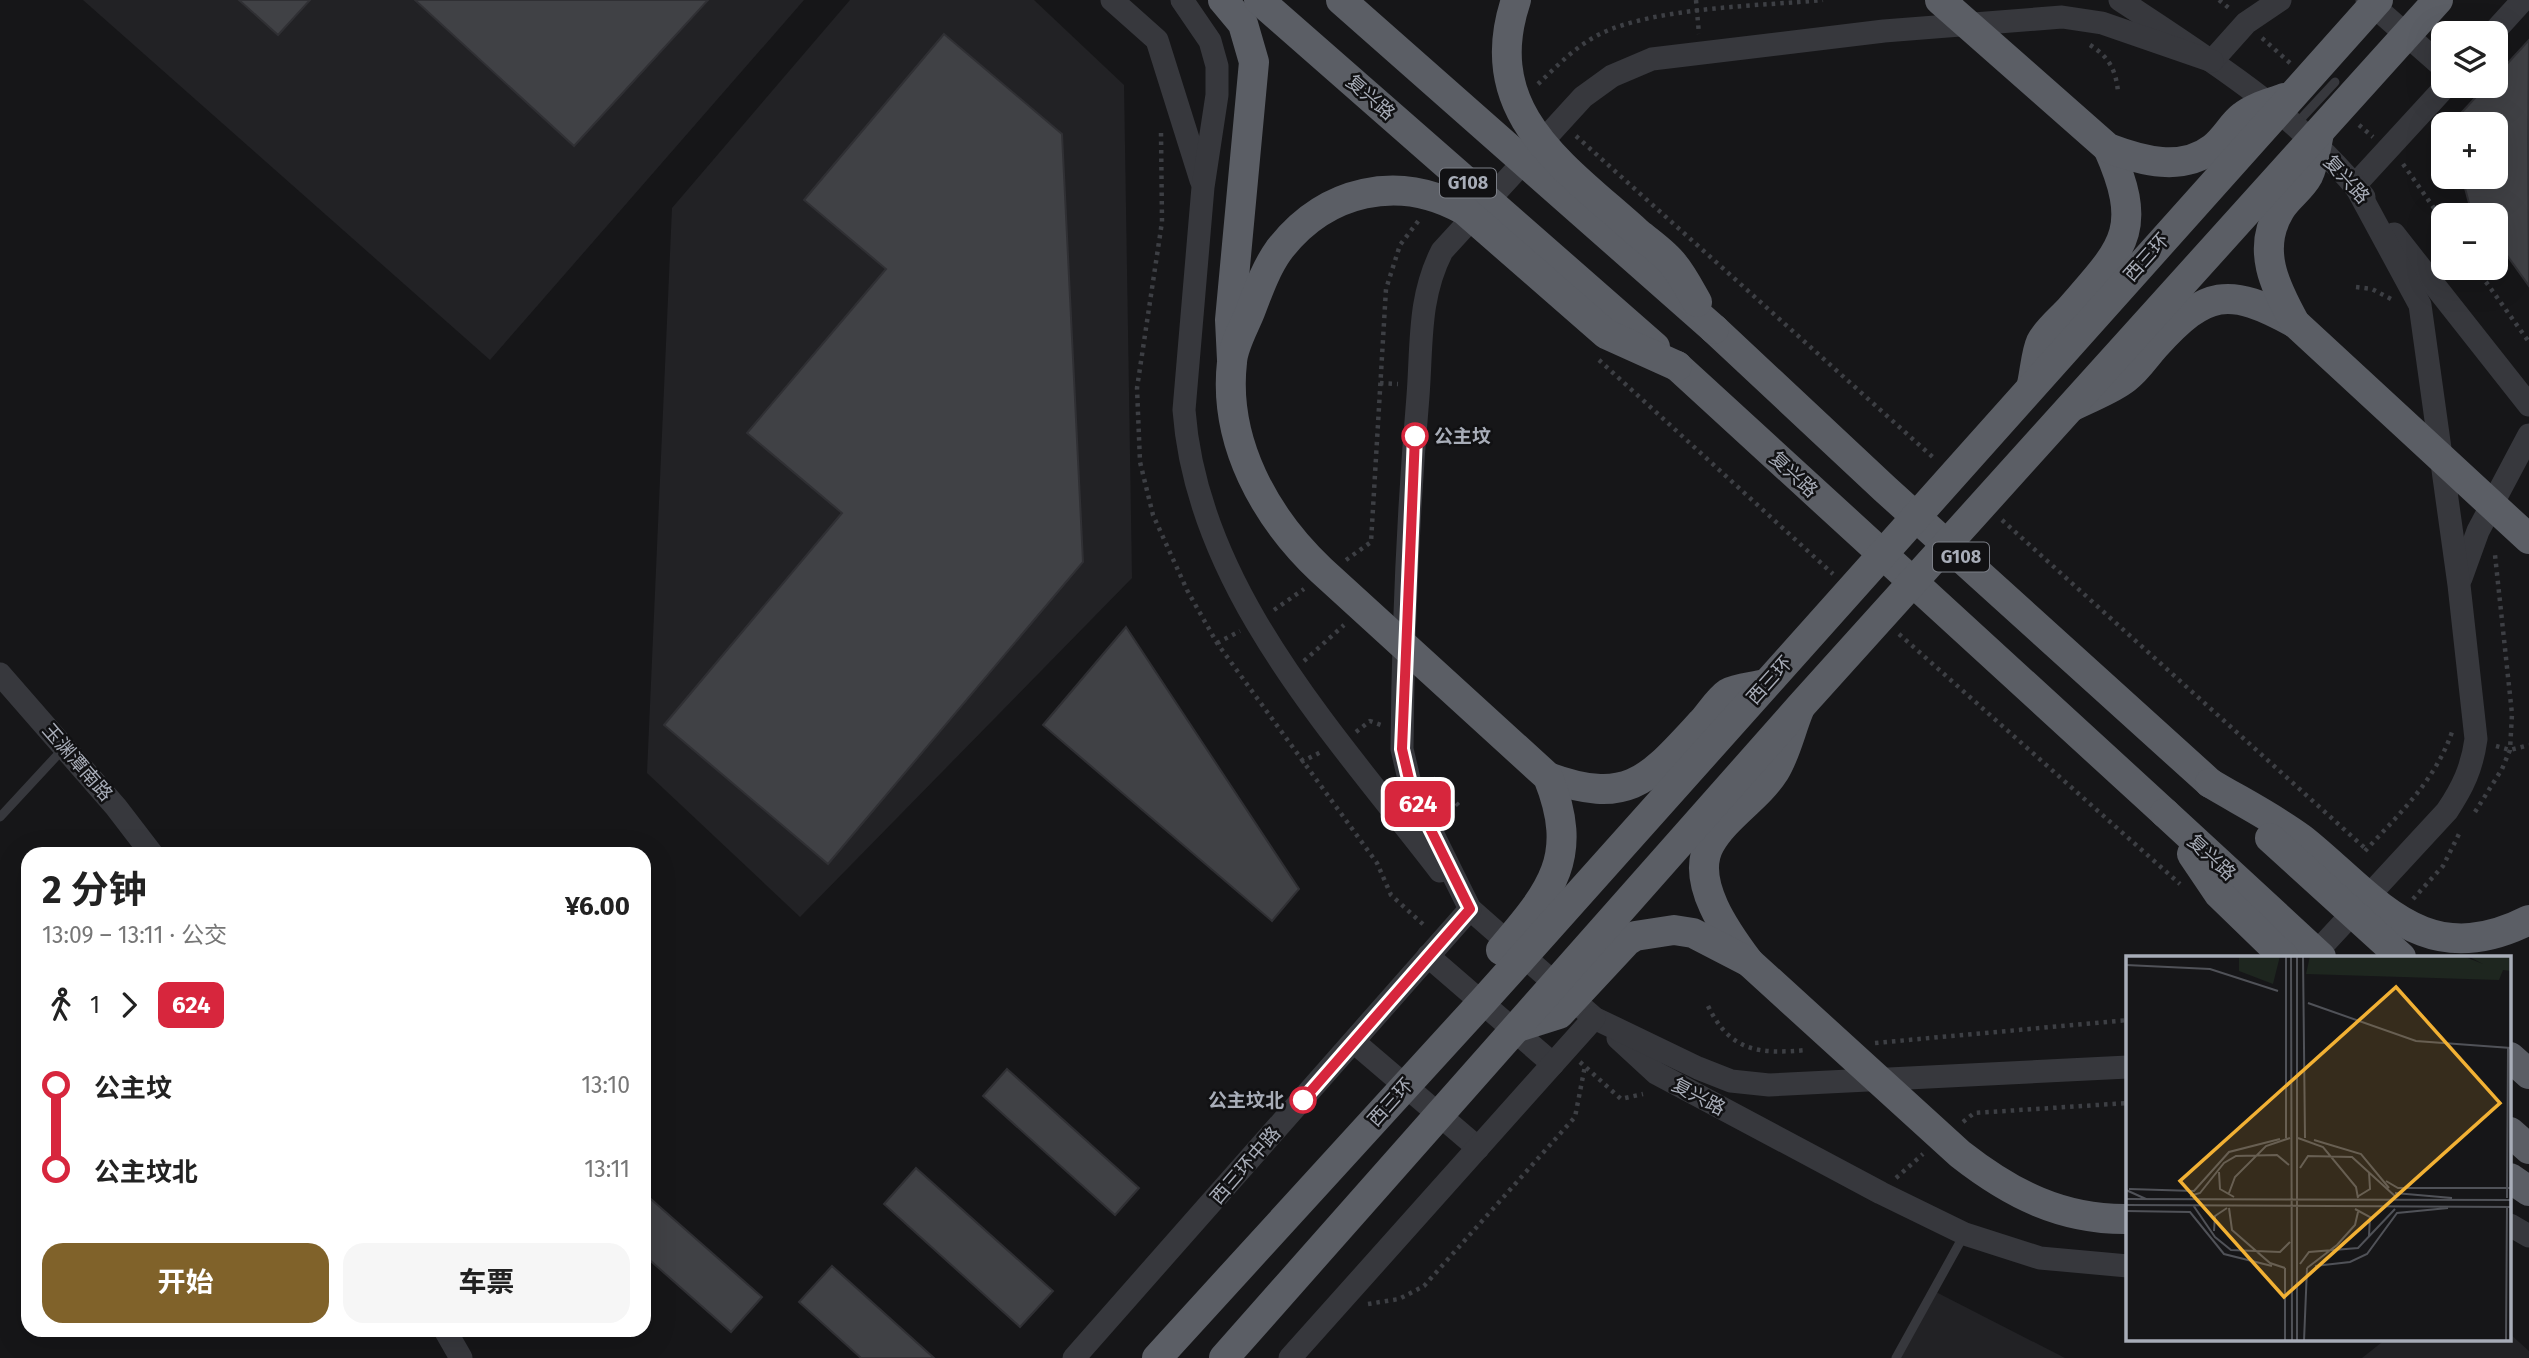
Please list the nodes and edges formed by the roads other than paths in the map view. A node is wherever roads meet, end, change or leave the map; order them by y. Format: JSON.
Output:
{"nodes":[{"id":1,"x":1112,"y":0,"type":"edge"},
{"id":2,"x":1182,"y":0,"type":"edge"},
{"id":3,"x":1223,"y":0,"type":"edge"},
{"id":4,"x":1259,"y":0,"type":"edge"},
{"id":5,"x":1341,"y":0,"type":"edge"},
{"id":6,"x":1516,"y":0,"type":"edge"},
{"id":7,"x":1940,"y":0,"type":"edge"},
{"id":8,"x":2120,"y":0,"type":"edge"},
{"id":9,"x":2280,"y":0,"type":"edge"},
{"id":10,"x":2367,"y":0,"type":"edge"},
{"id":11,"x":2378,"y":0,"type":"edge"},
{"id":12,"x":2438,"y":0,"type":"edge"},
{"id":13,"x":2523,"y":0,"type":"edge"},
{"id":14,"x":2504,"y":21,"type":"edge"},
{"id":15,"x":2431,"y":56,"type":"edge"},
{"id":16,"x":2212,"y":61,"type":"junction"},
{"id":17,"x":2335,"y":82,"type":"dead end"},
{"id":18,"x":2435,"y":98,"type":"edge"},
{"id":19,"x":2303,"y":115,"type":"junction"},
{"id":20,"x":2108,"y":148,"type":"junction"},
{"id":21,"x":2355,"y":185,"type":"junction"},
{"id":22,"x":1203,"y":187,"type":"junction"},
{"id":23,"x":2295,"y":323,"type":"junction"},
{"id":24,"x":1714,"y":329,"type":"junction"},
{"id":25,"x":1232,"y":359,"type":"junction"},
{"id":26,"x":1677,"y":366,"type":"junction"},
{"id":27,"x":2032,"y":384,"type":"junction"},
{"id":28,"x":2529,"y":405,"type":"edge"},
{"id":29,"x":2067,"y":410,"type":"junction"},
{"id":30,"x":2529,"y":435,"type":"edge"},
{"id":31,"x":2529,"y":539,"type":"edge"},
{"id":32,"x":2459,"y":585,"type":"junction"},
{"id":33,"x":0,"y":674,"type":"edge"},
{"id":34,"x":1765,"y":684,"type":"junction"},
{"id":35,"x":1800,"y":707,"type":"junction"},
{"id":36,"x":65,"y":746,"type":"junction"},
{"id":37,"x":1548,"y":776,"type":"junction"},
{"id":38,"x":2210,"y":783,"type":"junction"},
{"id":39,"x":2165,"y":813,"type":"junction"},
{"id":40,"x":0,"y":817,"type":"edge"},
{"id":41,"x":146,"y":847,"type":"edge"},
{"id":42,"x":1470,"y":909,"type":"junction"},
{"id":43,"x":2529,"y":920,"type":"edge"},
{"id":44,"x":1428,"y":956,"type":"junction"},
{"id":45,"x":2283,"y":956,"type":"edge"},
{"id":46,"x":2313,"y":956,"type":"edge"},
{"id":47,"x":2320,"y":956,"type":"edge"},
{"id":48,"x":2400,"y":956,"type":"edge"},
{"id":49,"x":1749,"y":962,"type":"junction"},
{"id":50,"x":1485,"y":999,"type":"junction"},
{"id":51,"x":1594,"y":1018,"type":"junction"},
{"id":52,"x":1518,"y":1027,"type":"junction"},
{"id":53,"x":1354,"y":1042,"type":"junction"},
{"id":54,"x":2512,"y":1059,"type":"edge"},
{"id":55,"x":1553,"y":1064,"type":"junction"},
{"id":56,"x":2126,"y":1068,"type":"edge"},
{"id":57,"x":2529,"y":1074,"type":"edge"},
{"id":58,"x":2512,"y":1134,"type":"edge"},
{"id":59,"x":1478,"y":1148,"type":"junction"},
{"id":60,"x":2529,"y":1149,"type":"edge"},
{"id":61,"x":2512,"y":1179,"type":"edge"},
{"id":62,"x":2529,"y":1191,"type":"edge"},
{"id":63,"x":2126,"y":1219,"type":"edge"},
{"id":64,"x":2512,"y":1226,"type":"edge"},
{"id":65,"x":1965,"y":1234,"type":"junction"},
{"id":66,"x":2529,"y":1236,"type":"edge"},
{"id":67,"x":2126,"y":1266,"type":"edge"},
{"id":68,"x":449,"y":1337,"type":"edge"},
{"id":69,"x":461,"y":1358,"type":"edge"},
{"id":70,"x":1074,"y":1358,"type":"edge"},
{"id":71,"x":1157,"y":1358,"type":"edge"},
{"id":72,"x":1224,"y":1358,"type":"edge"},
{"id":73,"x":1290,"y":1358,"type":"edge"},
{"id":74,"x":1896,"y":1358,"type":"edge"}],
"edges":[{"from":1,"to":22,"type":"street"},
{"from":2,"to":22,"type":"street"},
{"from":3,"to":25,"type":"highway"},
{"from":4,"to":26,"type":"highway","name":"复兴路","number":"G108","bridge":true},
{"from":5,"to":24,"type":"highway","number":"G108","bridge":true},
{"from":6,"to":24,"type":"highway","bridge":true},
{"from":7,"to":20,"type":"highway","bridge":true},
{"from":8,"to":16,"type":"street","name":"复兴路"},
{"from":9,"to":16,"type":"street"},
{"from":10,"to":15,"type":"street"},
{"from":11,"to":19,"type":"highway","name":"西三环","bridge":true},
{"from":12,"to":19,"type":"highway","name":"西三环","bridge":true},
{"from":13,"to":14,"type":"street"},
{"from":16,"to":19,"type":"street","name":"复兴路"},
{"from":16,"to":42,"type":"street"},
{"from":17,"to":19,"type":"lane"},
{"from":18,"to":21,"type":"street"},
{"from":19,"to":20,"type":"highway","bridge":true},
{"from":19,"to":21,"type":"street","name":"复兴路"},
{"from":19,"to":23,"type":"highway","bridge":true},
{"from":19,"to":27,"type":"highway","name":"西三环","bridge":true},
{"from":19,"to":29,"type":"highway","name":"西三环","bridge":true},
{"from":20,"to":27,"type":"highway"},
{"from":21,"to":28,"type":"street","name":"复兴路"},
{"from":21,"to":32,"type":"street"},
{"from":22,"to":42,"type":"street"},
{"from":23,"to":29,"type":"highway","bridge":true},
{"from":23,"to":31,"type":"highway","bridge":true},
{"from":24,"to":38,"type":"highway","number":"G108"},
{"from":25,"to":26,"type":"highway","bridge":true},
{"from":25,"to":37,"type":"highway","bridge":true},
{"from":26,"to":39,"type":"highway","name":"复兴路","number":"G108"},
{"from":27,"to":34,"type":"highway","name":"西三环","bridge":true},
{"from":29,"to":35,"type":"highway","name":"西三环","bridge":true},
{"from":30,"to":32,"type":"street"},
{"from":32,"to":46,"type":"street"},
{"from":33,"to":36,"type":"street","name":"玉渊潭南路"},
{"from":34,"to":37,"type":"highway"},
{"from":34,"to":50,"type":"highway","name":"西三环","bridge":true},
{"from":35,"to":49,"type":"highway","bridge":true},
{"from":35,"to":52,"type":"highway","name":"西三环","bridge":true},
{"from":36,"to":40,"type":"lane"},
{"from":36,"to":41,"type":"street","name":"玉渊潭南路"},
{"from":37,"to":50,"type":"highway","bridge":true},
{"from":38,"to":43,"type":"highway","bridge":true},
{"from":38,"to":48,"type":"highway","number":"G108","bridge":true},
{"from":39,"to":45,"type":"highway","bridge":true},
{"from":39,"to":47,"type":"highway","name":"复兴路","number":"G108","bridge":true},
{"from":42,"to":44,"type":"street","name":"西三环中路"},
{"from":42,"to":51,"type":"street","name":"复兴路"},
{"from":44,"to":53,"type":"street","name":"西三环中路"},
{"from":44,"to":55,"type":"street"},
{"from":49,"to":52,"type":"highway","bridge":true},
{"from":49,"to":63,"type":"highway","bridge":true},
{"from":50,"to":71,"type":"highway","name":"西三环","bridge":true},
{"from":51,"to":55,"type":"street"},
{"from":51,"to":56,"type":"street"},
{"from":51,"to":65,"type":"street","name":"复兴路"},
{"from":52,"to":72,"type":"highway","name":"西三环","bridge":true},
{"from":53,"to":59,"type":"street"},
{"from":53,"to":70,"type":"street","name":"西三环中路"},
{"from":54,"to":57,"type":"highway"},
{"from":55,"to":59,"type":"street"},
{"from":58,"to":60,"type":"highway"},
{"from":59,"to":73,"type":"street"},
{"from":61,"to":62,"type":"highway"},
{"from":64,"to":66,"type":"street"},
{"from":65,"to":67,"type":"street","name":"复兴路"},
{"from":65,"to":74,"type":"lane"},
{"from":68,"to":69,"type":"street"}]}
